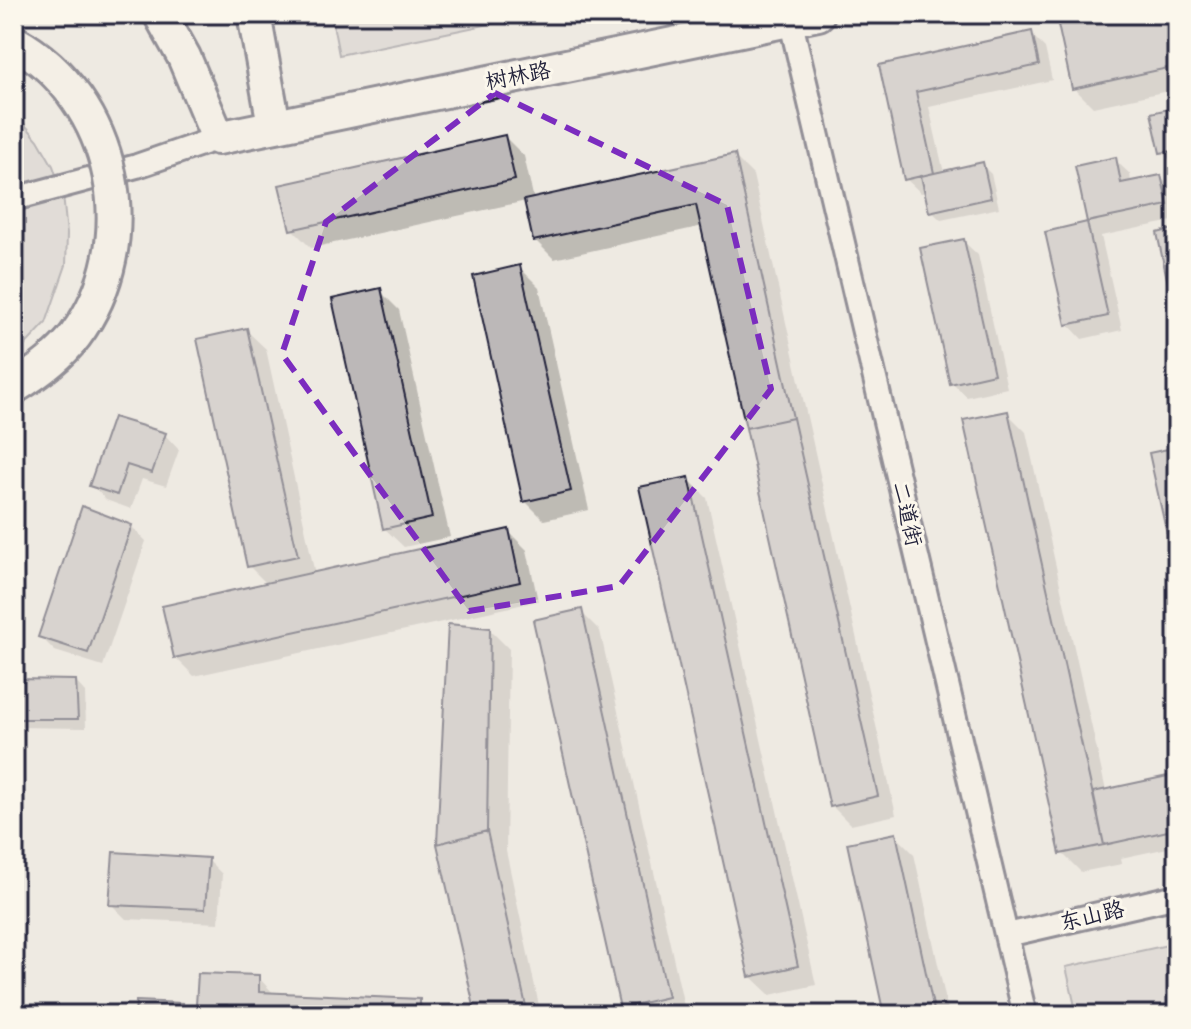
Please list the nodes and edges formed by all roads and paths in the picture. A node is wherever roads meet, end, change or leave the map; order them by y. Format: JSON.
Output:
{"nodes":[{"id":1,"x":160,"y":14,"type":"edge"},
{"id":2,"x":254,"y":14,"type":"edge"},
{"id":3,"x":799,"y":16,"type":"edge"},
{"id":4,"x":14,"y":42,"type":"edge"},
{"id":5,"x":274,"y":125,"type":"junction"},
{"id":6,"x":218,"y":138,"type":"junction"},
{"id":7,"x":14,"y":199,"type":"edge"},
{"id":8,"x":14,"y":387,"type":"edge"},
{"id":9,"x":1177,"y":896,"type":"edge"},
{"id":10,"x":1007,"y":935,"type":"junction"},
{"id":11,"x":1025,"y":1015,"type":"edge"}],
"edges":[{"from":1,"to":6,"type":"main road"},
{"from":2,"to":5,"type":"main road"},
{"from":3,"to":5,"type":"main road","name":"树林路"},
{"from":3,"to":10,"type":"street","name":"二道街"},
{"from":4,"to":8,"type":"main road","bridge":true},
{"from":5,"to":6,"type":"main road","name":"树林路"},
{"from":6,"to":7,"type":"street"},
{"from":9,"to":10,"type":"street","name":"东山路"},
{"from":10,"to":11,"type":"street","name":"二道街"}]}
